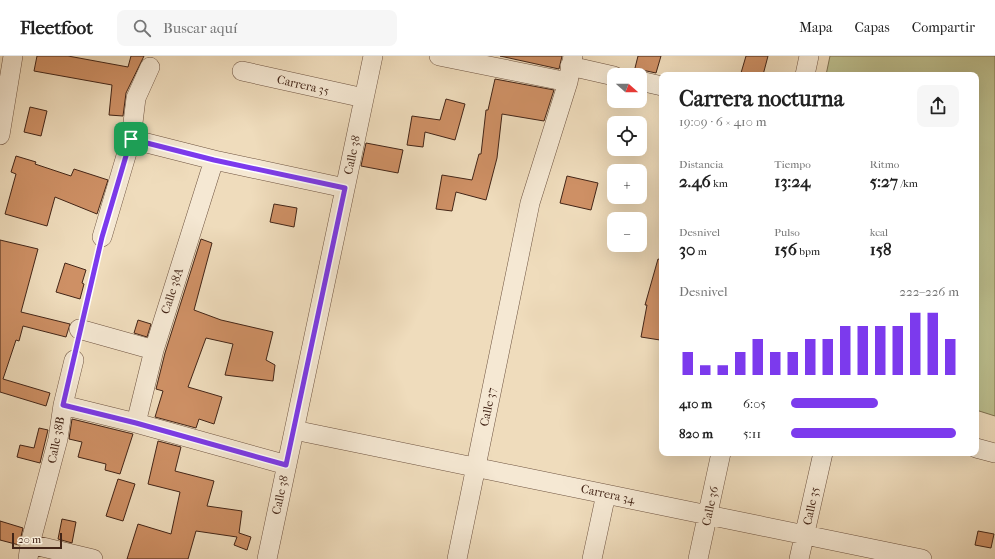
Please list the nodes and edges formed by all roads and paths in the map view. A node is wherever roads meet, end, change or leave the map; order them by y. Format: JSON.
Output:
{"nodes":[{"id":1,"x":14,"y":56,"type":"edge"},
{"id":2,"x":373,"y":56,"type":"edge"},
{"id":3,"x":438,"y":56,"type":"edge"},
{"id":4,"x":809,"y":56,"type":"edge"},
{"id":5,"x":150,"y":67,"type":"dead end"},
{"id":6,"x":570,"y":68,"type":"edge"},
{"id":7,"x":242,"y":71,"type":"dead end"},
{"id":8,"x":806,"y":72,"type":"edge"},
{"id":9,"x":607,"y":75,"type":"edge"},
{"id":10,"x":647,"y":83,"type":"edge"},
{"id":11,"x":659,"y":85,"type":"edge"},
{"id":12,"x":364,"y":98,"type":"junction"},
{"id":13,"x":0,"y":135,"type":"edge"},
{"id":14,"x":131,"y":139,"type":"junction"},
{"id":15,"x":214,"y":160,"type":"junction"},
{"id":16,"x":345,"y":188,"type":"junction"},
{"id":17,"x":102,"y":237,"type":"joint"},
{"id":18,"x":80,"y":329,"type":"joint"},
{"id":19,"x":154,"y":350,"type":"junction"},
{"id":20,"x":74,"y":360,"type":"dead end"},
{"id":21,"x":63,"y":405,"type":"junction"},
{"id":22,"x":136,"y":423,"type":"junction"},
{"id":23,"x":294,"y":430,"type":"junction"},
{"id":24,"x":979,"y":449,"type":"edge"},
{"id":25,"x":995,"y":452,"type":"edge"},
{"id":26,"x":720,"y":456,"type":"edge"},
{"id":27,"x":822,"y":456,"type":"edge"},
{"id":28,"x":286,"y":465,"type":"junction"},
{"id":29,"x":476,"y":467,"type":"junction"},
{"id":30,"x":606,"y":494,"type":"junction"},
{"id":31,"x":708,"y":515,"type":"junction"},
{"id":32,"x":805,"y":535,"type":"junction"},
{"id":33,"x":29,"y":551,"type":"edge"},
{"id":34,"x":92,"y":559,"type":"edge"},
{"id":35,"x":267,"y":559,"type":"edge"},
{"id":36,"x":457,"y":559,"type":"edge"},
{"id":37,"x":592,"y":559,"type":"edge"},
{"id":38,"x":698,"y":559,"type":"edge"},
{"id":39,"x":799,"y":559,"type":"edge"},
{"id":40,"x":922,"y":559,"type":"edge"}],
"edges":[{"from":1,"to":13,"type":"street"},
{"from":2,"to":12,"type":"street","name":"Calle 38"},
{"from":3,"to":6,"type":"street"},
{"from":4,"to":8,"type":"street"},
{"from":5,"to":14,"type":"street"},
{"from":6,"to":9,"type":"street"},
{"from":6,"to":29,"type":"street","name":"Calle 37"},
{"from":7,"to":12,"type":"street","name":"Carrera 35"},
{"from":10,"to":11,"type":"street"},
{"from":12,"to":16,"type":"street","name":"Calle 38"},
{"from":14,"to":15,"type":"street"},
{"from":14,"to":17,"type":"street"},
{"from":15,"to":16,"type":"street"},
{"from":15,"to":19,"type":"street","name":"Calle 38A"},
{"from":16,"to":23,"type":"street","name":"Calle 38"},
{"from":17,"to":18,"type":"path"},
{"from":18,"to":19,"type":"street"},
{"from":19,"to":22,"type":"street","name":"Calle 38A"},
{"from":20,"to":21,"type":"street","name":"Calle 38B"},
{"from":21,"to":22,"type":"street"},
{"from":21,"to":33,"type":"street","name":"Calle 38B"},
{"from":22,"to":28,"type":"street"},
{"from":23,"to":28,"type":"street","name":"Calle 38"},
{"from":23,"to":29,"type":"street","name":"Carrera 34"},
{"from":24,"to":25,"type":"street"},
{"from":26,"to":31,"type":"street","name":"Calle 36"},
{"from":27,"to":32,"type":"street","name":"Calle 35"},
{"from":28,"to":35,"type":"street","name":"Calle 38"},
{"from":29,"to":30,"type":"street","name":"Carrera 34"},
{"from":29,"to":36,"type":"street","name":"Calle 37"},
{"from":30,"to":31,"type":"street","name":"Carrera 34"},
{"from":30,"to":37,"type":"street"},
{"from":31,"to":32,"type":"street","name":"Carrera 34"},
{"from":31,"to":38,"type":"street","name":"Calle 36"},
{"from":32,"to":39,"type":"street","name":"Calle 35"},
{"from":32,"to":40,"type":"street","name":"Carrera 34"},
{"from":33,"to":34,"type":"street"}]}
